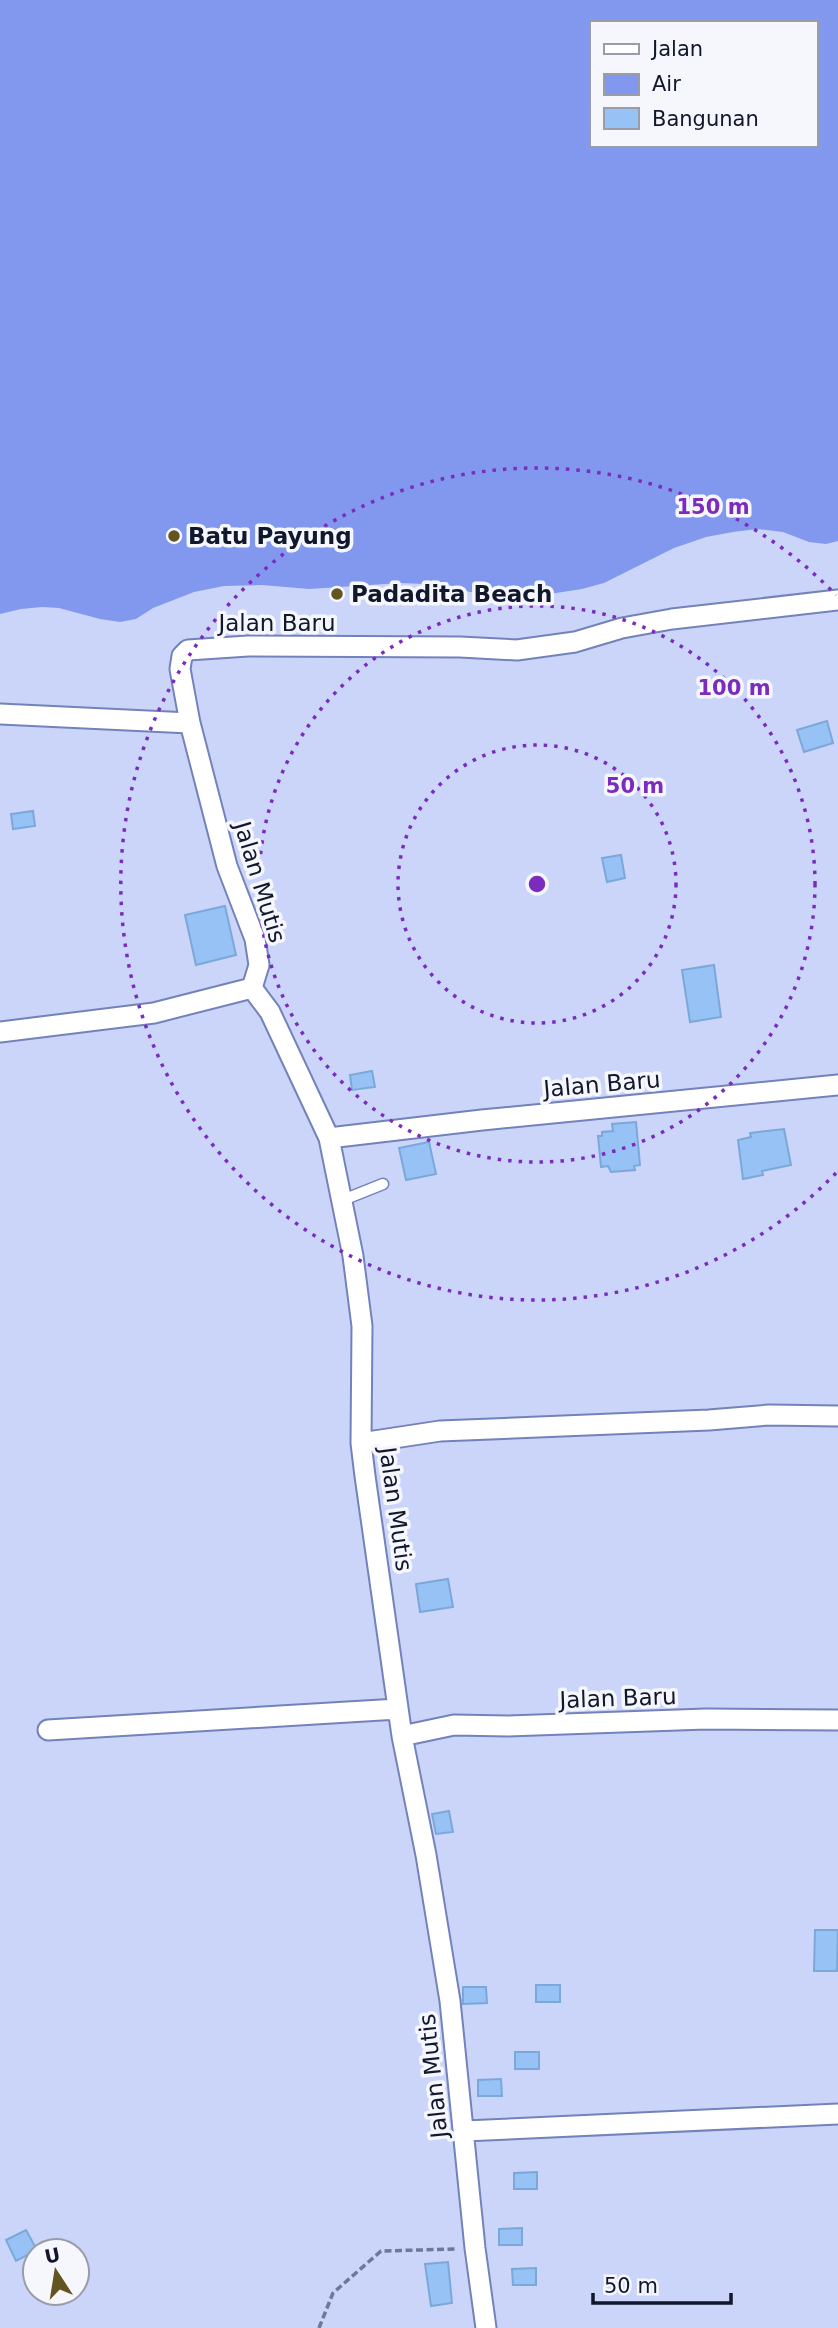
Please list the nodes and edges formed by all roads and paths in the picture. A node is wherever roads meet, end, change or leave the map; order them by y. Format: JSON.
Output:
{"nodes":[{"id":1,"x":838,"y":600,"type":"edge"},
{"id":2,"x":0,"y":713,"type":"edge"},
{"id":3,"x":190,"y":723,"type":"junction"},
{"id":4,"x":252,"y":988,"type":"junction"},
{"id":5,"x":0,"y":1032,"type":"edge"},
{"id":6,"x":838,"y":1085,"type":"edge"},
{"id":7,"x":329,"y":1138,"type":"junction"},
{"id":8,"x":383,"y":1184,"type":"dead end"},
{"id":9,"x":343,"y":1200,"type":"junction"},
{"id":10,"x":838,"y":1416,"type":"edge"},
{"id":11,"x":361,"y":1443,"type":"junction"},
{"id":12,"x":398,"y":1709,"type":"junction"},
{"id":13,"x":838,"y":1720,"type":"edge"},
{"id":14,"x":48,"y":1730,"type":"dead end"},
{"id":15,"x":402,"y":1736,"type":"junction"},
{"id":16,"x":838,"y":2114,"type":"edge"},
{"id":17,"x":464,"y":2131,"type":"junction"},
{"id":18,"x":475,"y":2248,"type":"junction"},
{"id":19,"x":319,"y":2328,"type":"edge"},
{"id":20,"x":486,"y":2328,"type":"edge"}],
"edges":[{"from":1,"to":3,"type":"street","name":"Jalan Baru"},
{"from":2,"to":3,"type":"street"},
{"from":3,"to":4,"type":"street","name":"Jalan Mutis"},
{"from":4,"to":5,"type":"street"},
{"from":4,"to":7,"type":"street","name":"Jalan Mutis"},
{"from":6,"to":7,"type":"street","name":"Jalan Baru"},
{"from":7,"to":9,"type":"street","name":"Jalan Mutis"},
{"from":8,"to":9,"type":"lane"},
{"from":9,"to":11,"type":"street","name":"Jalan Mutis"},
{"from":10,"to":11,"type":"street"},
{"from":11,"to":12,"type":"street","name":"Jalan Mutis"},
{"from":12,"to":14,"type":"street"},
{"from":12,"to":15,"type":"street","name":"Jalan Mutis"},
{"from":13,"to":15,"type":"street","name":"Jalan Baru"},
{"from":15,"to":17,"type":"street","name":"Jalan Mutis"},
{"from":16,"to":17,"type":"street"},
{"from":17,"to":18,"type":"street","name":"Jalan Mutis"},
{"from":18,"to":19,"type":"path"},
{"from":18,"to":20,"type":"street","name":"Jalan Mutis"}]}
